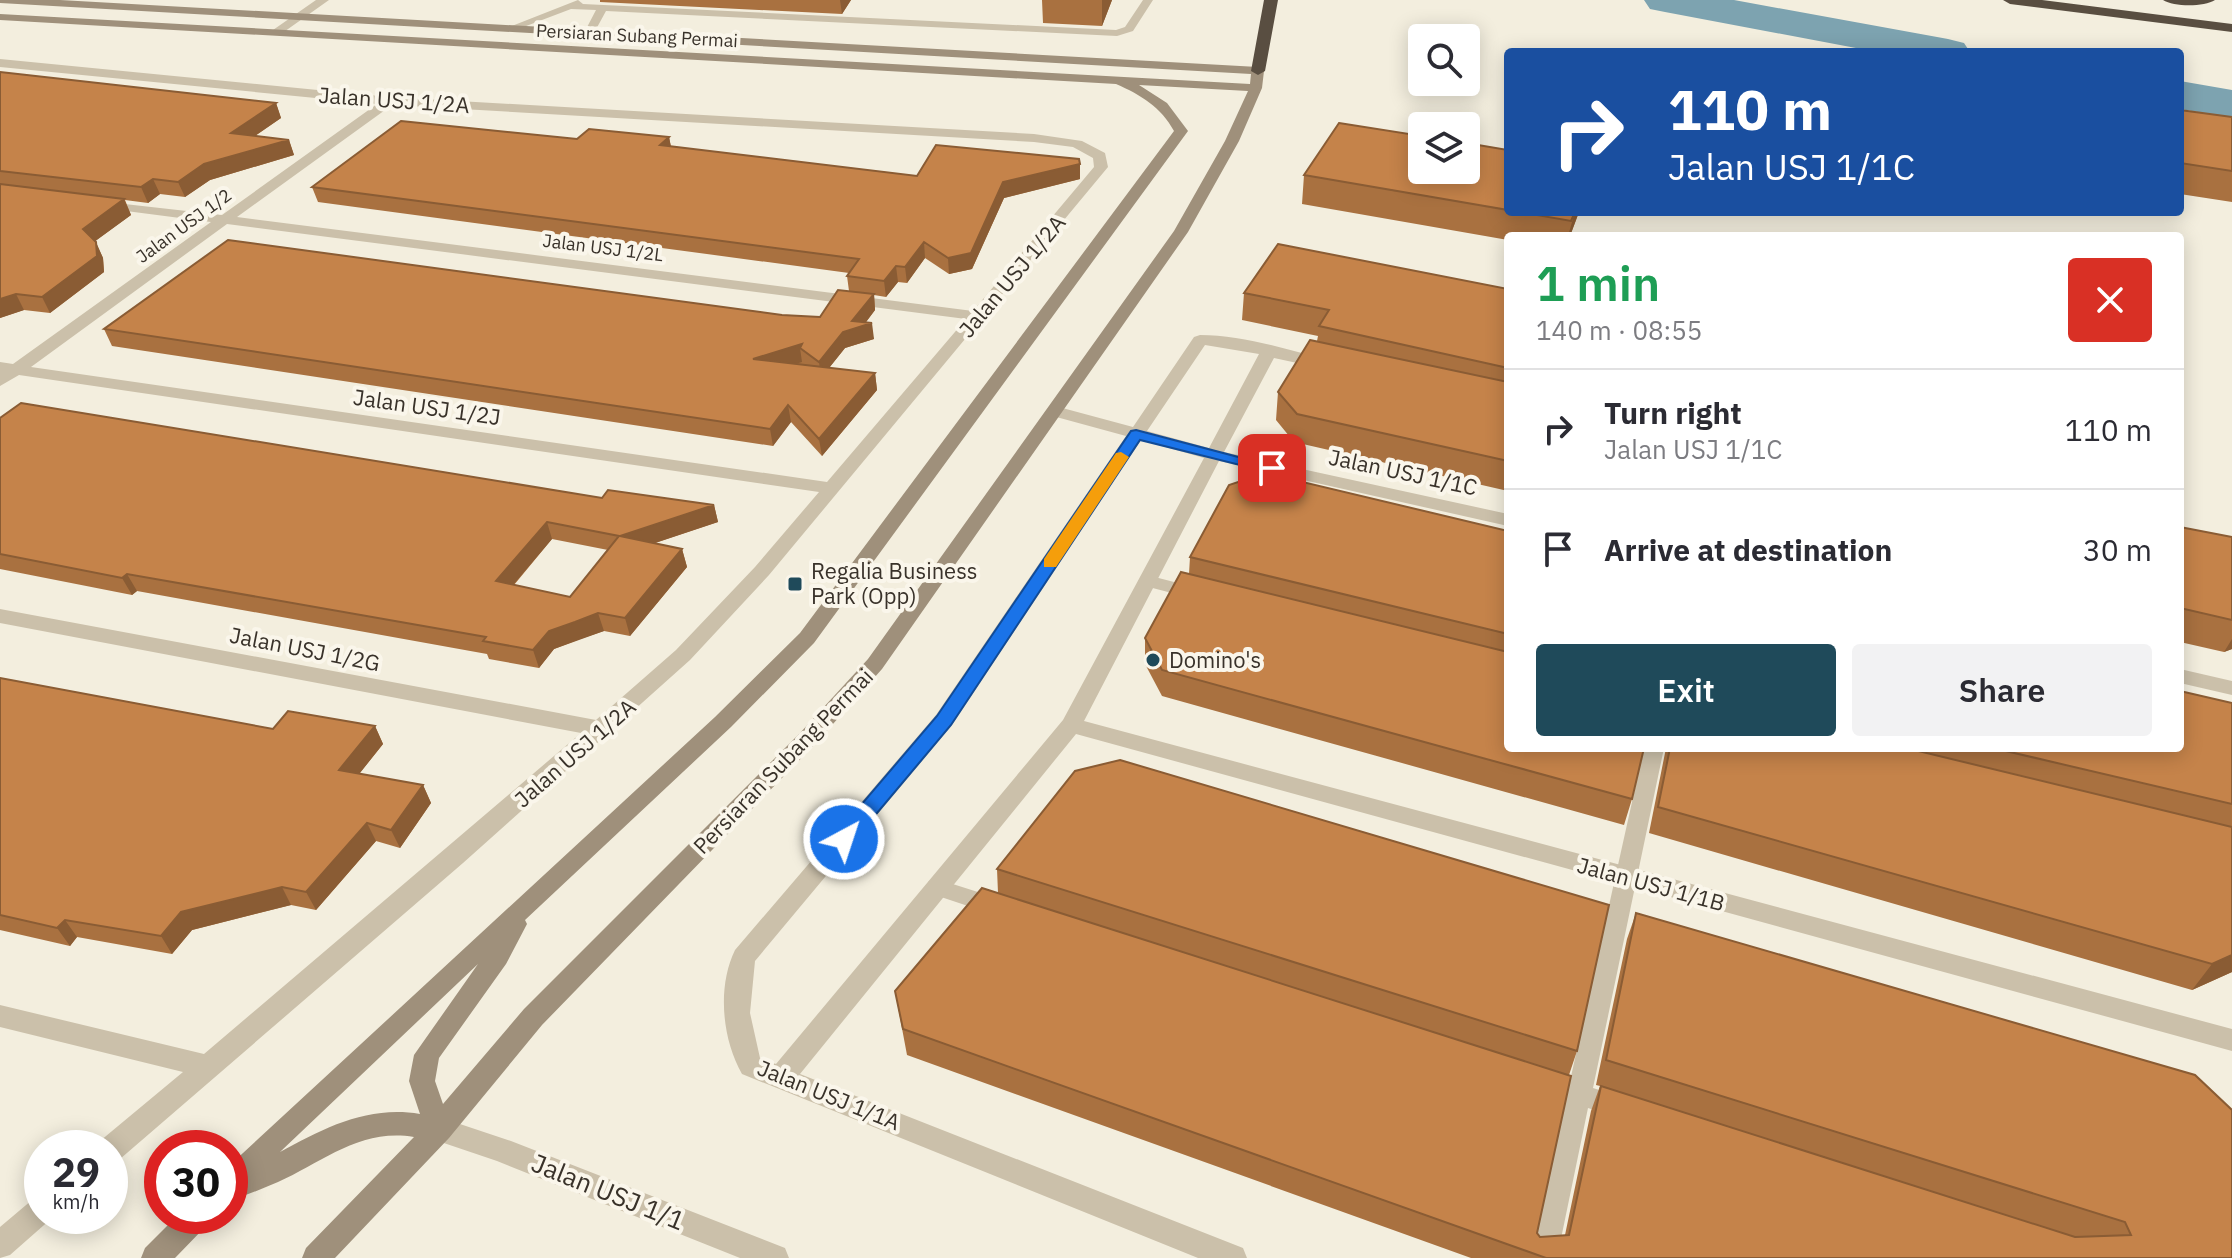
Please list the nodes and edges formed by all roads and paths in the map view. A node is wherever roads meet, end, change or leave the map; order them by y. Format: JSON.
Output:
{"nodes":[{"id":1,"x":0,"y":0,"type":"edge"},
{"id":2,"x":323,"y":0,"type":"edge"},
{"id":3,"x":584,"y":0,"type":"edge"},
{"id":4,"x":1148,"y":0,"type":"edge"},
{"id":5,"x":1271,"y":0,"type":"edge"},
{"id":6,"x":2010,"y":0,"type":"edge"},
{"id":7,"x":2170,"y":0,"type":"edge"},
{"id":8,"x":2208,"y":0,"type":"edge"},
{"id":9,"x":569,"y":6,"type":"junction"},
{"id":10,"x":602,"y":8,"type":"junction"},
{"id":11,"x":0,"y":17,"type":"edge"},
{"id":12,"x":298,"y":17,"type":"junction"},
{"id":13,"x":2232,"y":28,"type":"edge"},
{"id":14,"x":509,"y":29,"type":"junction"},
{"id":15,"x":277,"y":32,"type":"junction"},
{"id":16,"x":589,"y":33,"type":"junction"},
{"id":17,"x":0,"y":63,"type":"edge"},
{"id":18,"x":1257,"y":79,"type":"junction"},
{"id":19,"x":1118,"y":80,"type":"junction"},
{"id":20,"x":389,"y":101,"type":"junction"},
{"id":21,"x":89,"y":203,"type":"edge"},
{"id":22,"x":223,"y":220,"type":"junction"},
{"id":23,"x":978,"y":316,"type":"junction"},
{"id":24,"x":1269,"y":351,"type":"junction"},
{"id":25,"x":8,"y":368,"type":"edge"},
{"id":26,"x":1344,"y":368,"type":"edge"},
{"id":27,"x":0,"y":381,"type":"edge"},
{"id":28,"x":1055,"y":411,"type":"junction"},
{"id":29,"x":1136,"y":435,"type":"junction"},
{"id":30,"x":1214,"y":455,"type":"junction"},
{"id":31,"x":831,"y":488,"type":"junction"},
{"id":32,"x":1504,"y":519,"type":"edge"},
{"id":33,"x":1147,"y":581,"type":"junction"},
{"id":34,"x":1208,"y":596,"type":"edge"},
{"id":35,"x":0,"y":616,"type":"edge"},
{"id":36,"x":2184,"y":677,"type":"edge"},
{"id":37,"x":2232,"y":688,"type":"edge"},
{"id":38,"x":1071,"y":725,"type":"junction"},
{"id":39,"x":602,"y":729,"type":"junction"},
{"id":40,"x":1653,"y":752,"type":"edge"},
{"id":41,"x":1626,"y":877,"type":"junction"},
{"id":42,"x":937,"y":887,"type":"junction"},
{"id":43,"x":523,"y":910,"type":"junction"},
{"id":44,"x":1012,"y":911,"type":"edge"},
{"id":45,"x":0,"y":1016,"type":"edge"},
{"id":46,"x":2232,"y":1040,"type":"edge"},
{"id":47,"x":207,"y":1066,"type":"junction"},
{"id":48,"x":1519,"y":1074,"type":"edge"},
{"id":49,"x":782,"y":1076,"type":"junction"},
{"id":50,"x":1579,"y":1094,"type":"junction"},
{"id":51,"x":1639,"y":1113,"type":"edge"},
{"id":52,"x":439,"y":1129,"type":"junction"},
{"id":53,"x":128,"y":1134,"type":"edge"},
{"id":54,"x":248,"y":1168,"type":"edge"},
{"id":55,"x":248,"y":1180,"type":"edge"},
{"id":56,"x":24,"y":1224,"type":"edge"},
{"id":57,"x":179,"y":1234,"type":"edge"},
{"id":58,"x":0,"y":1245,"type":"edge"},
{"id":59,"x":155,"y":1258,"type":"edge"},
{"id":60,"x":316,"y":1258,"type":"edge"},
{"id":61,"x":775,"y":1258,"type":"edge"},
{"id":62,"x":1233,"y":1258,"type":"edge"},
{"id":63,"x":1544,"y":1258,"type":"edge"}],
"edges":[{"from":1,"to":12,"type":"main road","name":"Persiaran Subang Permai"},
{"from":2,"to":12,"type":"street"},
{"from":3,"to":9,"type":"lane"},
{"from":4,"to":10,"type":"lane"},
{"from":5,"to":18,"type":"highway"},
{"from":6,"to":13,"type":"highway"},
{"from":7,"to":8,"type":"highway"},
{"from":9,"to":10,"type":"lane"},
{"from":9,"to":14,"type":"lane"},
{"from":10,"to":16,"type":"lane"},
{"from":11,"to":15,"type":"main road","name":"Persiaran Subang Permai"},
{"from":12,"to":14,"type":"main road","name":"Persiaran Subang Permai"},
{"from":12,"to":15,"type":"street"},
{"from":14,"to":16,"type":"main road","name":"Persiaran Subang Permai"},
{"from":15,"to":19,"type":"main road","name":"Persiaran Subang Permai"},
{"from":16,"to":18,"type":"main road","name":"Persiaran Subang Permai"},
{"from":17,"to":20,"type":"street","name":"Jalan USJ 1/2A"},
{"from":18,"to":19,"type":"main road","name":"Persiaran Subang Permai"},
{"from":18,"to":28,"type":"main road","name":"Persiaran Subang Permai"},
{"from":19,"to":43,"type":"main road"},
{"from":20,"to":22,"type":"street","name":"Jalan USJ 1/2"},
{"from":20,"to":23,"type":"street","name":"Jalan USJ 1/2A"},
{"from":21,"to":22,"type":"street","name":"Jalan USJ 1/2L"},
{"from":22,"to":23,"type":"street","name":"Jalan USJ 1/2L"},
{"from":22,"to":25,"type":"street","name":"Jalan USJ 1/2"},
{"from":23,"to":31,"type":"street","name":"Jalan USJ 1/2A"},
{"from":24,"to":26,"type":"street"},
{"from":24,"to":29,"type":"street","name":"Jalan USJ 1/1A"},
{"from":24,"to":30,"type":"street"},
{"from":25,"to":27,"type":"street","name":"Jalan USJ 1/2"},
{"from":25,"to":31,"type":"street","name":"Jalan USJ 1/2J"},
{"from":28,"to":29,"type":"street","name":"Jalan USJ 1/1C"},
{"from":28,"to":52,"type":"main road","name":"Persiaran Subang Permai"},
{"from":29,"to":30,"type":"street","name":"Jalan USJ 1/1C"},
{"from":29,"to":49,"type":"street","name":"Jalan USJ 1/1A"},
{"from":30,"to":32,"type":"street","name":"Jalan USJ 1/1C"},
{"from":30,"to":33,"type":"street"},
{"from":31,"to":39,"type":"street","name":"Jalan USJ 1/2A"},
{"from":33,"to":34,"type":"lane"},
{"from":33,"to":38,"type":"street"},
{"from":35,"to":39,"type":"street","name":"Jalan USJ 1/2G"},
{"from":36,"to":37,"type":"street"},
{"from":38,"to":41,"type":"street","name":"Jalan USJ 1/1B"},
{"from":38,"to":42,"type":"street"},
{"from":39,"to":47,"type":"street","name":"Jalan USJ 1/2A"},
{"from":40,"to":41,"type":"lane"},
{"from":41,"to":46,"type":"street","name":"Jalan USJ 1/1B"},
{"from":41,"to":50,"type":"lane"},
{"from":42,"to":44,"type":"lane"},
{"from":42,"to":49,"type":"street"},
{"from":43,"to":52,"type":"main road"},
{"from":43,"to":54,"type":"main road"},
{"from":45,"to":47,"type":"street"},
{"from":47,"to":53,"type":"street","name":"Jalan USJ 1/2A"},
{"from":48,"to":50,"type":"lane"},
{"from":49,"to":62,"type":"street","name":"Jalan USJ 1/1A"},
{"from":50,"to":51,"type":"lane"},
{"from":50,"to":63,"type":"lane"},
{"from":52,"to":55,"type":"main road"},
{"from":52,"to":60,"type":"main road","name":"Persiaran Subang Permai"},
{"from":52,"to":61,"type":"street","name":"Jalan USJ 1/1"},
{"from":56,"to":58,"type":"street"},
{"from":57,"to":59,"type":"main road"}]}
